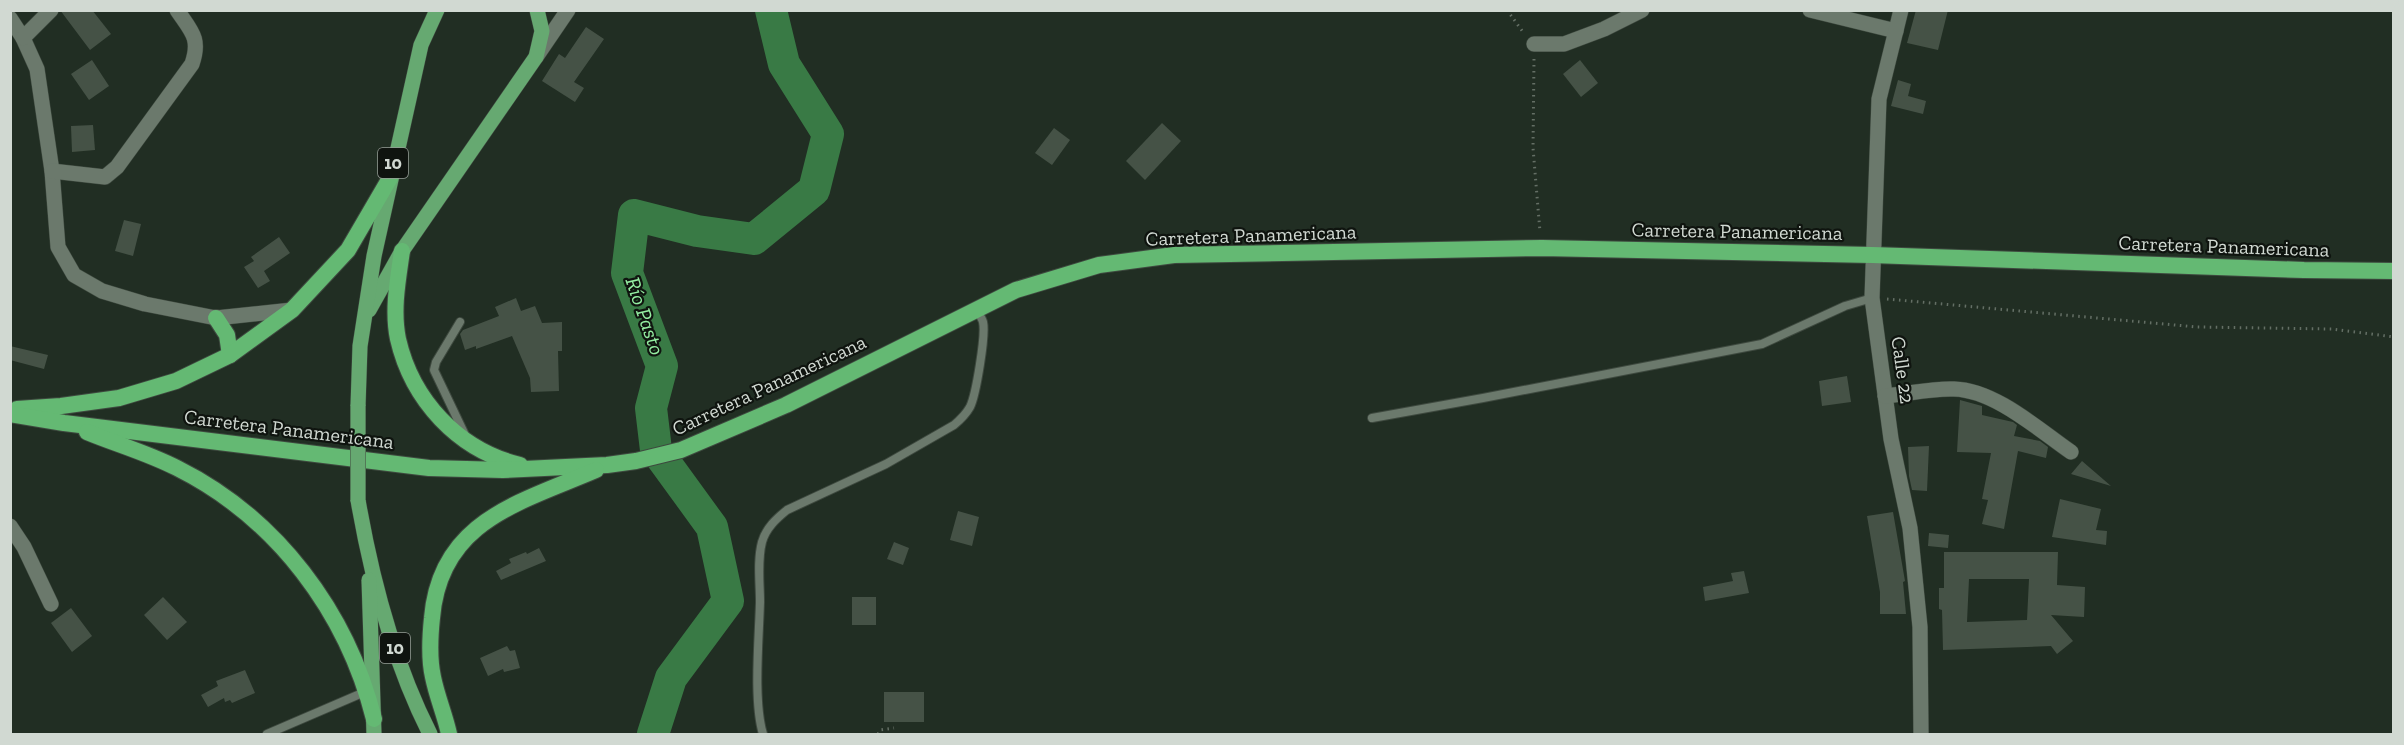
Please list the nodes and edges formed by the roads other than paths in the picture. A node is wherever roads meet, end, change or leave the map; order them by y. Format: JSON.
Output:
{"nodes":[{"id":1,"x":51,"y":10,"type":"edge"},
{"id":2,"x":177,"y":10,"type":"edge"},
{"id":3,"x":437,"y":10,"type":"edge"},
{"id":4,"x":537,"y":10,"type":"edge"},
{"id":5,"x":568,"y":10,"type":"edge"},
{"id":6,"x":1642,"y":10,"type":"edge"},
{"id":7,"x":1810,"y":10,"type":"edge"},
{"id":8,"x":1901,"y":10,"type":"edge"},
{"id":9,"x":10,"y":18,"type":"edge"},
{"id":10,"x":1896,"y":31,"type":"junction"},
{"id":11,"x":23,"y":38,"type":"junction"},
{"id":12,"x":1534,"y":44,"type":"road end"},
{"id":13,"x":536,"y":57,"type":"junction"},
{"id":14,"x":52,"y":171,"type":"junction"},
{"id":15,"x":390,"y":178,"type":"junction"},
{"id":16,"x":402,"y":251,"type":"junction"},
{"id":17,"x":1872,"y":255,"type":"junction"},
{"id":18,"x":2394,"y":271,"type":"edge"},
{"id":19,"x":1872,"y":298,"type":"junction"},
{"id":20,"x":976,"y":309,"type":"junction"},
{"id":21,"x":292,"y":310,"type":"junction"},
{"id":22,"x":216,"y":318,"type":"junction"},
{"id":23,"x":363,"y":320,"type":"junction"},
{"id":24,"x":460,"y":322,"type":"dead end"},
{"id":25,"x":230,"y":355,"type":"junction"},
{"id":26,"x":1885,"y":396,"type":"junction"},
{"id":27,"x":10,"y":409,"type":"edge"},
{"id":28,"x":10,"y":414,"type":"edge"},
{"id":29,"x":1372,"y":418,"type":"dead end"},
{"id":30,"x":64,"y":423,"type":"junction"},
{"id":31,"x":470,"y":445,"type":"junction"},
{"id":32,"x":2071,"y":452,"type":"dead end"},
{"id":33,"x":607,"y":465,"type":"junction"},
{"id":34,"x":535,"y":469,"type":"junction"},
{"id":35,"x":10,"y":526,"type":"edge"},
{"id":36,"x":368,"y":559,"type":"junction"},
{"id":37,"x":51,"y":604,"type":"dead end"},
{"id":38,"x":367,"y":691,"type":"junction"},
{"id":39,"x":374,"y":727,"type":"edge"},
{"id":40,"x":451,"y":733,"type":"edge"},
{"id":41,"x":267,"y":735,"type":"edge"},
{"id":42,"x":430,"y":735,"type":"edge"},
{"id":43,"x":763,"y":735,"type":"edge"},
{"id":44,"x":1921,"y":735,"type":"edge"}],
"edges":[{"from":1,"to":11,"type":"street"},
{"from":2,"to":14,"type":"street"},
{"from":3,"to":15,"type":"main road","number":"10"},
{"from":4,"to":13,"type":"main road"},
{"from":5,"to":13,"type":"street","number":"10"},
{"from":6,"to":12,"type":"street"},
{"from":7,"to":10,"type":"street"},
{"from":8,"to":10,"type":"street","name":"Calle 22"},
{"from":9,"to":11,"type":"street"},
{"from":10,"to":17,"type":"street","name":"Calle 22"},
{"from":11,"to":14,"type":"street"},
{"from":13,"to":16,"type":"main road","number":"10"},
{"from":14,"to":22,"type":"street"},
{"from":15,"to":21,"type":"highway"},
{"from":15,"to":23,"type":"main road","number":"10"},
{"from":16,"to":23,"type":"main road","number":"10"},
{"from":16,"to":31,"type":"highway"},
{"from":17,"to":18,"type":"highway","name":"Carretera Panamericana"},
{"from":17,"to":19,"type":"street","name":"Calle 22"},
{"from":17,"to":20,"type":"highway","name":"Carretera Panamericana"},
{"from":19,"to":26,"type":"street","name":"Calle 22"},
{"from":19,"to":29,"type":"lane"},
{"from":20,"to":33,"type":"highway","name":"Carretera Panamericana"},
{"from":20,"to":43,"type":"lane"},
{"from":21,"to":22,"type":"street"},
{"from":21,"to":25,"type":"highway"},
{"from":22,"to":25,"type":"highway"},
{"from":23,"to":36,"type":"main road","number":"10","bridge":true},
{"from":24,"to":31,"type":"lane"},
{"from":25,"to":27,"type":"highway"},
{"from":26,"to":32,"type":"street"},
{"from":26,"to":44,"type":"street","name":"Calle 22"},
{"from":28,"to":30,"type":"highway","name":"Carretera Panamericana"},
{"from":30,"to":34,"type":"highway","name":"Carretera Panamericana"},
{"from":30,"to":38,"type":"highway"},
{"from":31,"to":34,"type":"highway"},
{"from":33,"to":34,"type":"highway","name":"Carretera Panamericana"},
{"from":33,"to":40,"type":"highway"},
{"from":35,"to":37,"type":"street"},
{"from":36,"to":39,"type":"main road","number":"10"},
{"from":36,"to":42,"type":"main road","number":"10"},
{"from":38,"to":39,"type":"highway"},
{"from":38,"to":41,"type":"lane"}]}
